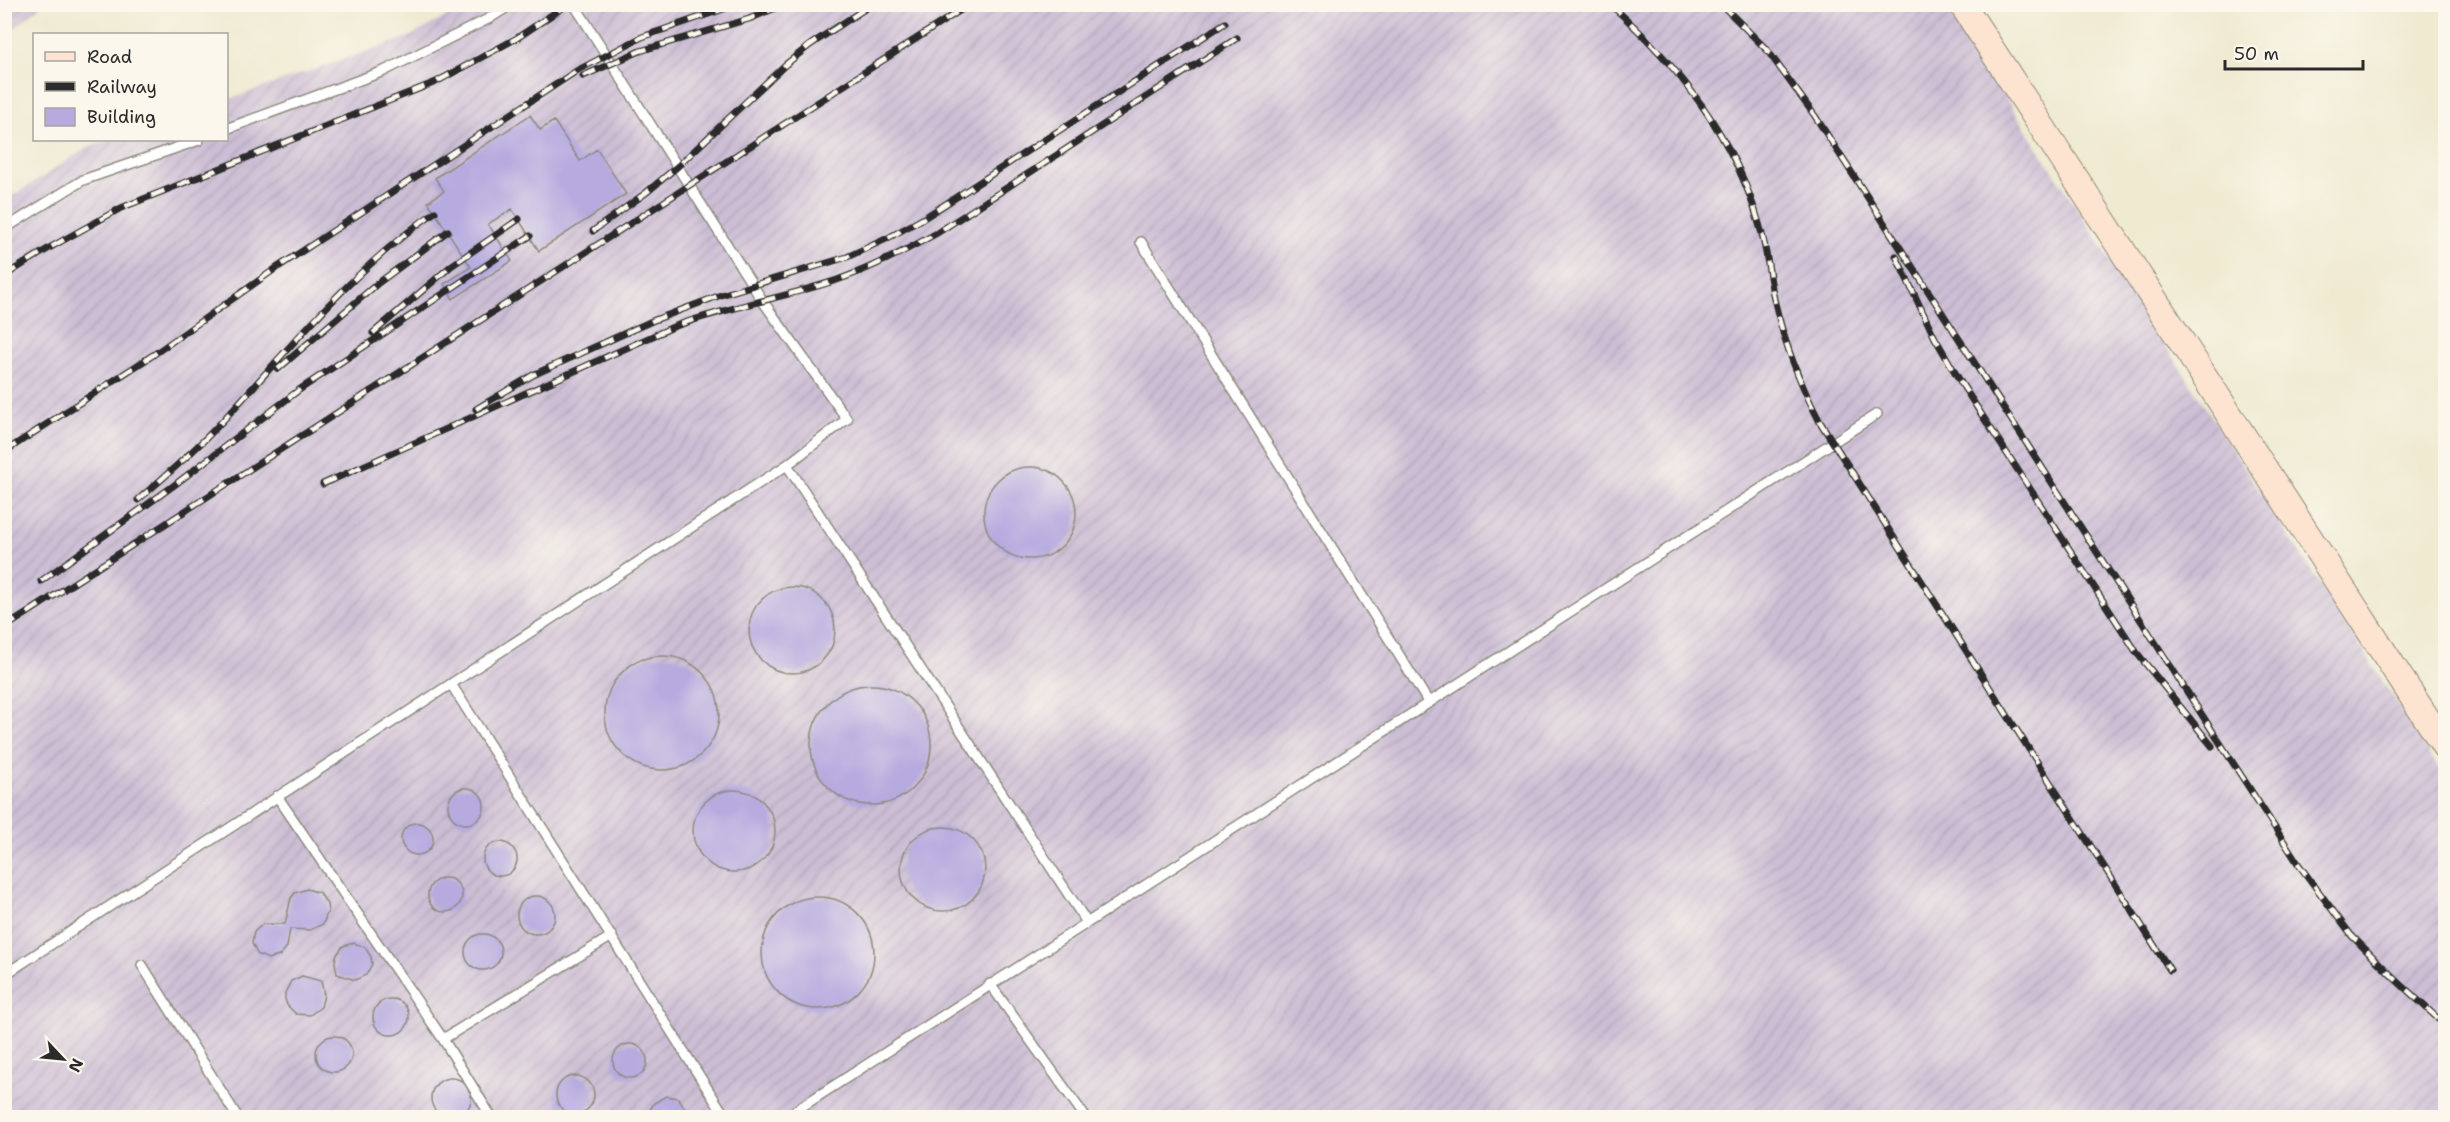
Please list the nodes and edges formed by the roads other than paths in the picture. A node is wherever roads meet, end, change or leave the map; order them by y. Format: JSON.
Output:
{"nodes":[{"id":1,"x":512,"y":4,"type":"edge"},
{"id":2,"x":574,"y":4,"type":"edge"},
{"id":3,"x":1962,"y":4,"type":"edge"},
{"id":4,"x":228,"y":128,"type":"edge"},
{"id":5,"x":196,"y":141,"type":"edge"},
{"id":6,"x":4,"y":229,"type":"edge"},
{"id":7,"x":1141,"y":242,"type":"dead end"},
{"id":8,"x":1876,"y":414,"type":"dead end"},
{"id":9,"x":787,"y":465,"type":"junction"},
{"id":10,"x":451,"y":684,"type":"junction"},
{"id":11,"x":1429,"y":703,"type":"junction"},
{"id":12,"x":2445,"y":748,"type":"edge"},
{"id":13,"x":277,"y":796,"type":"junction"},
{"id":14,"x":1086,"y":921,"type":"junction"},
{"id":15,"x":612,"y":936,"type":"junction"},
{"id":16,"x":142,"y":965,"type":"dead end"},
{"id":17,"x":4,"y":975,"type":"edge"},
{"id":18,"x":990,"y":984,"type":"junction"},
{"id":19,"x":443,"y":1039,"type":"junction"},
{"id":20,"x":238,"y":1118,"type":"edge"},
{"id":21,"x":492,"y":1118,"type":"edge"},
{"id":22,"x":726,"y":1118,"type":"edge"},
{"id":23,"x":784,"y":1118,"type":"edge"},
{"id":24,"x":1086,"y":1118,"type":"edge"}],
"edges":[{"from":1,"to":4,"type":"lane"},
{"from":2,"to":9,"type":"lane"},
{"from":3,"to":12,"type":"street"},
{"from":5,"to":6,"type":"lane"},
{"from":7,"to":11,"type":"lane"},
{"from":8,"to":11,"type":"lane"},
{"from":9,"to":10,"type":"lane"},
{"from":9,"to":14,"type":"lane"},
{"from":10,"to":13,"type":"lane"},
{"from":10,"to":15,"type":"lane"},
{"from":11,"to":14,"type":"lane"},
{"from":13,"to":17,"type":"lane"},
{"from":13,"to":19,"type":"lane"},
{"from":14,"to":18,"type":"lane"},
{"from":15,"to":19,"type":"lane"},
{"from":15,"to":22,"type":"lane"},
{"from":16,"to":20,"type":"lane"},
{"from":18,"to":23,"type":"lane"},
{"from":18,"to":24,"type":"lane"},
{"from":19,"to":21,"type":"lane"}]}
